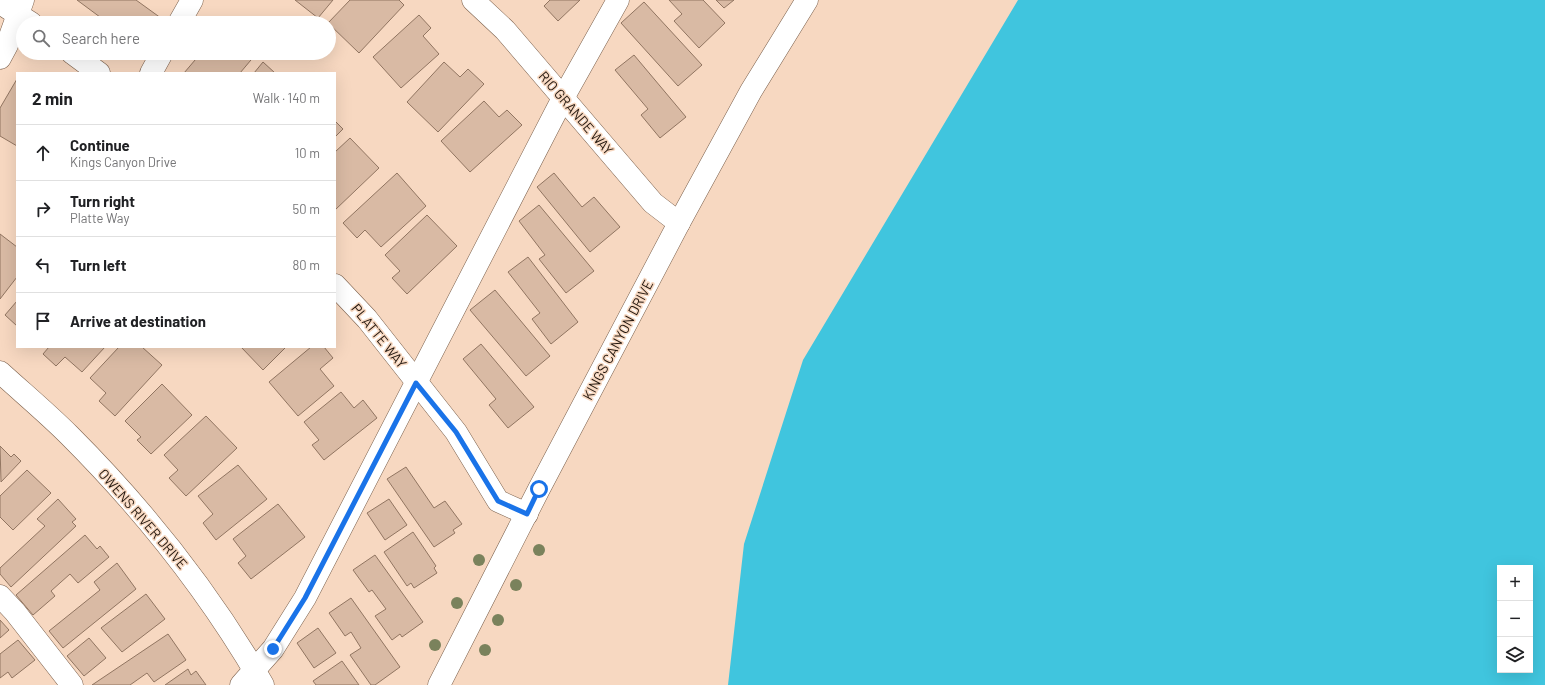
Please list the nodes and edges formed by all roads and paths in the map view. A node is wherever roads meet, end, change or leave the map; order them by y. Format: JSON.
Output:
{"nodes":[{"id":1,"x":192,"y":0,"type":"edge"},
{"id":2,"x":473,"y":0,"type":"edge"},
{"id":3,"x":618,"y":0,"type":"edge"},
{"id":4,"x":807,"y":0,"type":"edge"},
{"id":5,"x":16,"y":16,"type":"edge"},
{"id":6,"x":183,"y":16,"type":"edge"},
{"id":7,"x":0,"y":58,"type":"edge"},
{"id":8,"x":81,"y":60,"type":"edge"},
{"id":9,"x":158,"y":60,"type":"edge"},
{"id":10,"x":98,"y":72,"type":"edge"},
{"id":11,"x":152,"y":72,"type":"edge"},
{"id":12,"x":563,"y":98,"type":"junction"},
{"id":13,"x":679,"y":223,"type":"junction"},
{"id":14,"x":336,"y":286,"type":"edge"},
{"id":15,"x":0,"y":372,"type":"edge"},
{"id":16,"x":416,"y":383,"type":"junction"},
{"id":17,"x":527,"y":514,"type":"junction"},
{"id":18,"x":0,"y":596,"type":"edge"},
{"id":19,"x":253,"y":680,"type":"edge"},
{"id":20,"x":72,"y":685,"type":"edge"},
{"id":21,"x":440,"y":685,"type":"edge"}],
"edges":[{"from":1,"to":6,"type":"street"},
{"from":2,"to":12,"type":"street","name":"RIO GRANDE WAY"},
{"from":3,"to":12,"type":"street"},
{"from":4,"to":13,"type":"street","name":"KINGS CANYON DRIVE"},
{"from":5,"to":7,"type":"street"},
{"from":8,"to":10,"type":"street"},
{"from":9,"to":11,"type":"street"},
{"from":12,"to":13,"type":"street","name":"RIO GRANDE WAY"},
{"from":12,"to":16,"type":"street"},
{"from":13,"to":17,"type":"street","name":"KINGS CANYON DRIVE"},
{"from":14,"to":16,"type":"street","name":"PLATTE WAY"},
{"from":15,"to":19,"type":"street","name":"OWENS RIVER DRIVE"},
{"from":16,"to":17,"type":"street","name":"PLATTE WAY"},
{"from":16,"to":19,"type":"street"},
{"from":17,"to":21,"type":"street","name":"KINGS CANYON DRIVE"},
{"from":18,"to":20,"type":"street"}]}
